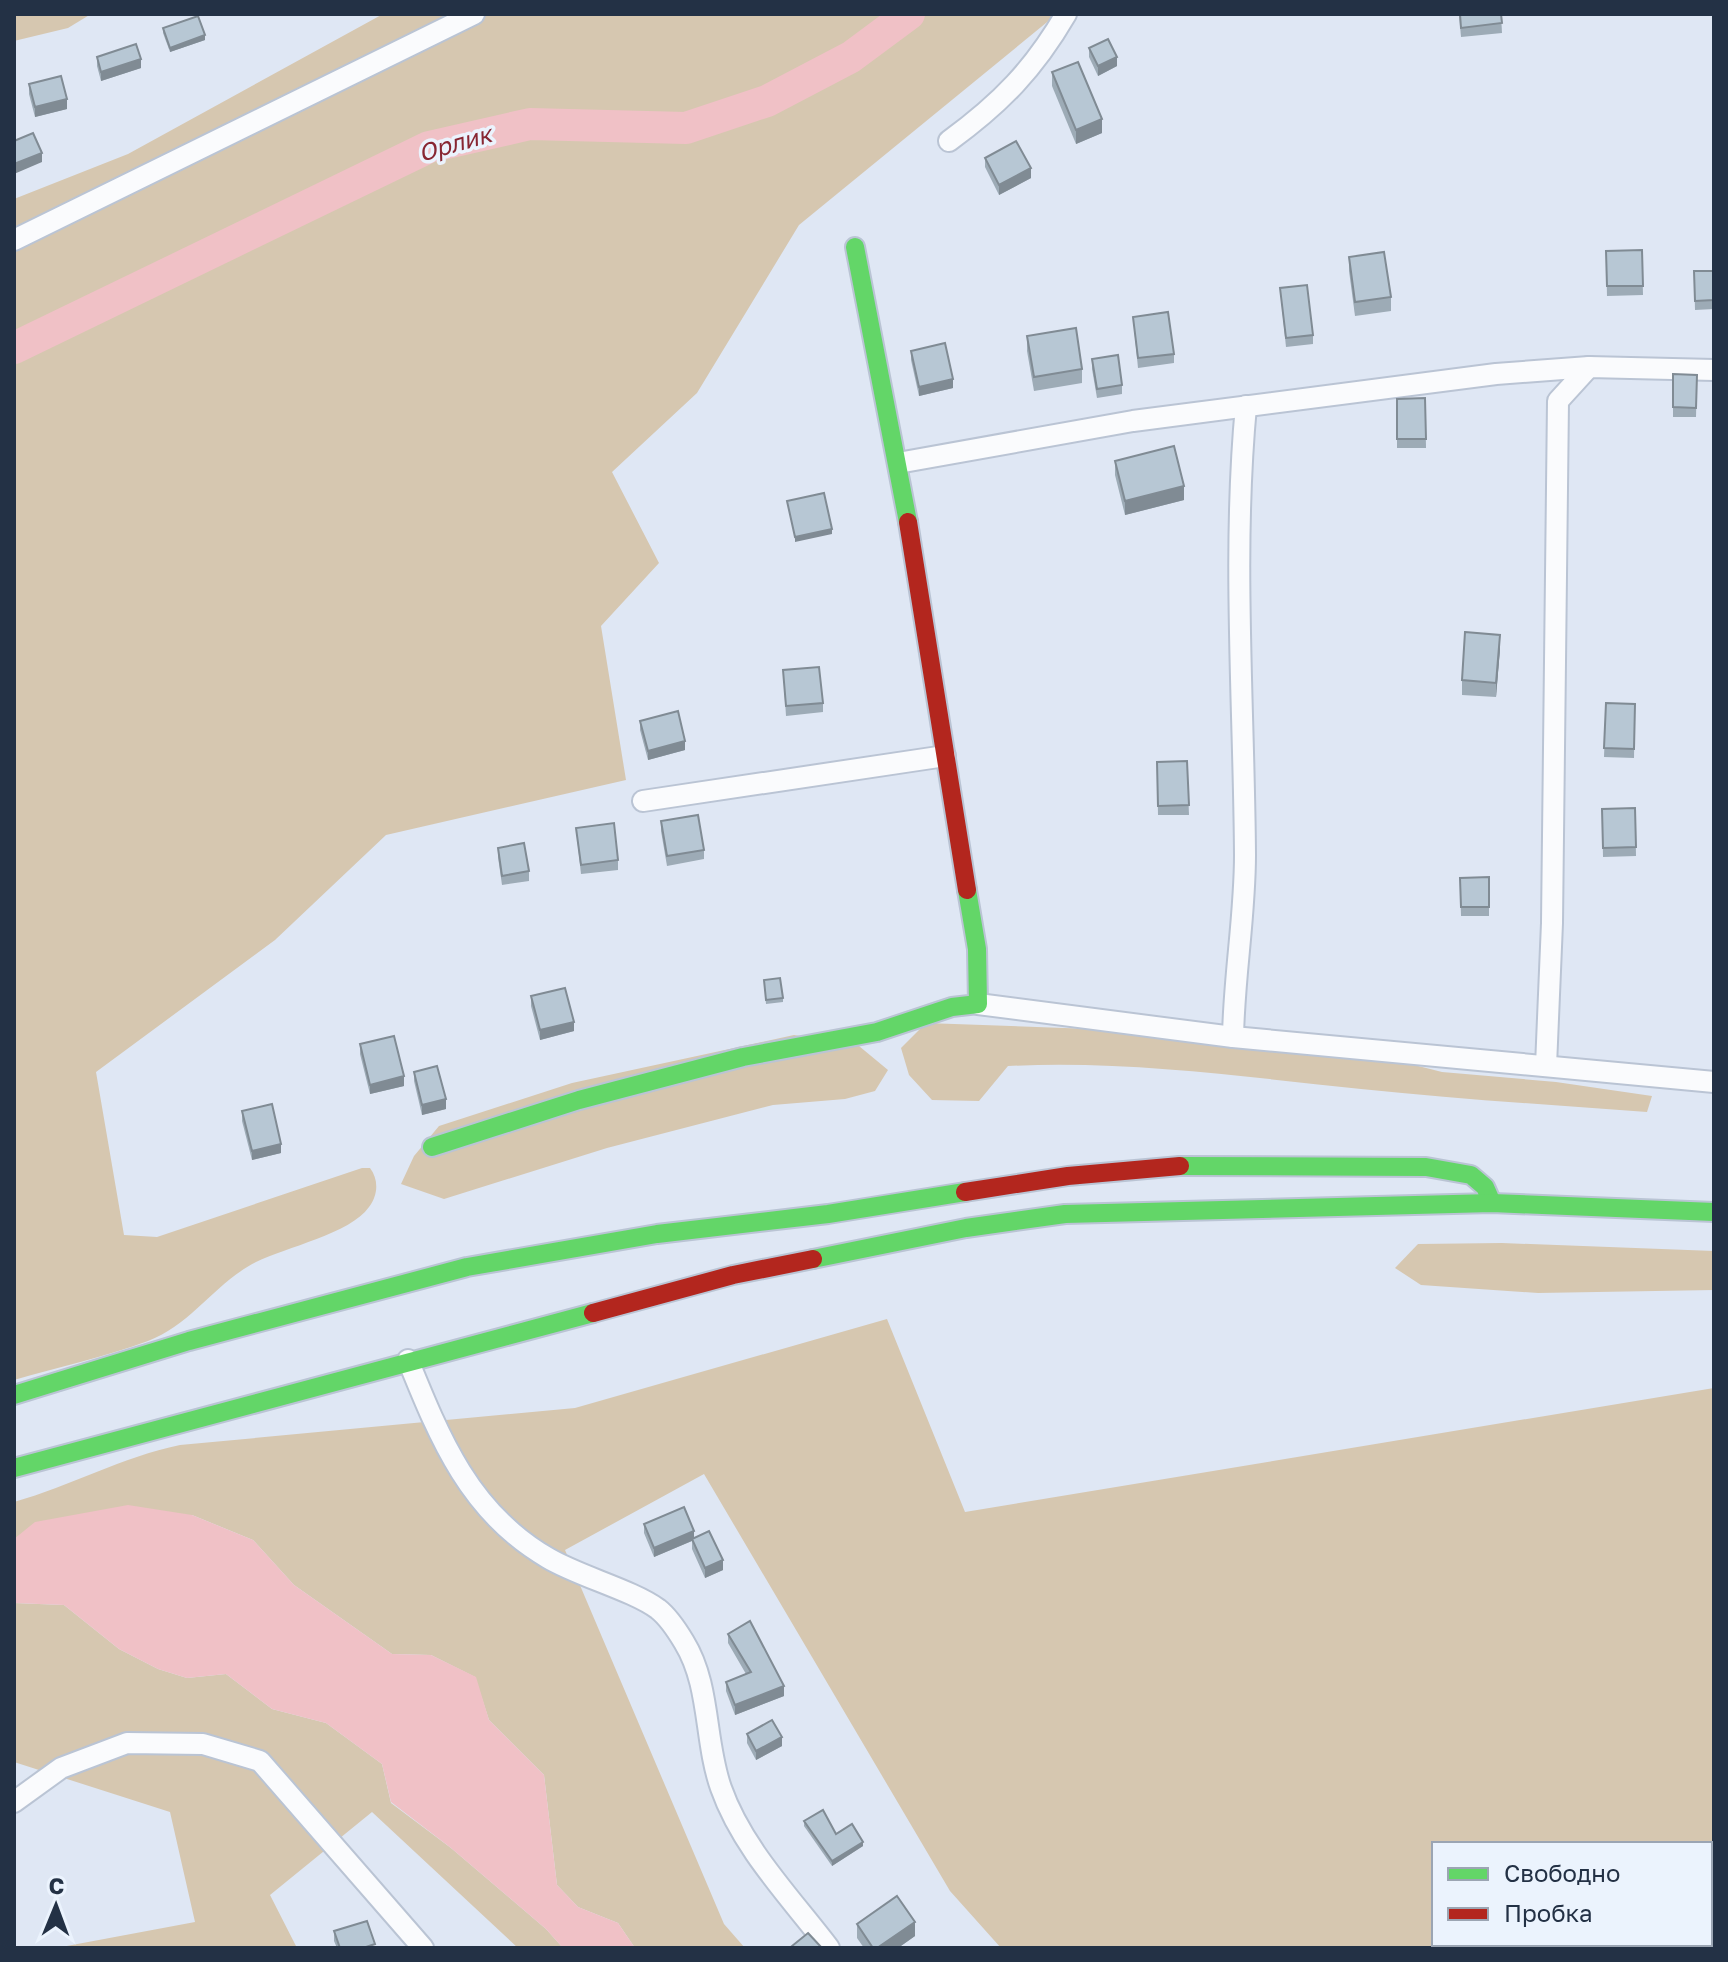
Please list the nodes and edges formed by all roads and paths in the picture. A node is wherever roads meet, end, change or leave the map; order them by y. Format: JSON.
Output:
{"nodes":[{"id":1,"x":474,"y":14,"type":"edge"},
{"id":2,"x":1066,"y":14,"type":"edge"},
{"id":3,"x":949,"y":141,"type":"dead end"},
{"id":4,"x":14,"y":240,"type":"edge"},
{"id":5,"x":855,"y":247,"type":"dead end"},
{"id":6,"x":1589,"y":367,"type":"junction"},
{"id":7,"x":1714,"y":370,"type":"edge"},
{"id":8,"x":1246,"y":406,"type":"junction"},
{"id":9,"x":898,"y":463,"type":"junction"},
{"id":10,"x":945,"y":756,"type":"junction"},
{"id":11,"x":643,"y":801,"type":"dead end"},
{"id":12,"x":978,"y":1004,"type":"junction"},
{"id":13,"x":1233,"y":1037,"type":"junction"},
{"id":14,"x":1546,"y":1066,"type":"junction"},
{"id":15,"x":1714,"y":1082,"type":"edge"},
{"id":16,"x":432,"y":1147,"type":"dead end"},
{"id":17,"x":1492,"y":1203,"type":"junction"},
{"id":18,"x":1714,"y":1212,"type":"edge"},
{"id":19,"x":408,"y":1360,"type":"junction"},
{"id":20,"x":14,"y":1395,"type":"edge"},
{"id":21,"x":14,"y":1468,"type":"edge"},
{"id":22,"x":14,"y":1802,"type":"edge"},
{"id":23,"x":423,"y":1948,"type":"edge"},
{"id":24,"x":829,"y":1948,"type":"edge"}],
"edges":[{"from":1,"to":4,"type":"street"},
{"from":2,"to":3,"type":"street"},
{"from":5,"to":9,"type":"main road"},
{"from":6,"to":7,"type":"street"},
{"from":6,"to":8,"type":"street"},
{"from":6,"to":14,"type":"street"},
{"from":8,"to":9,"type":"street"},
{"from":8,"to":13,"type":"street"},
{"from":9,"to":10,"type":"main road"},
{"from":10,"to":11,"type":"street"},
{"from":10,"to":12,"type":"main road"},
{"from":12,"to":13,"type":"street"},
{"from":12,"to":16,"type":"main road"},
{"from":13,"to":14,"type":"street"},
{"from":14,"to":15,"type":"street"},
{"from":17,"to":18,"type":"main road"},
{"from":17,"to":19,"type":"main road"},
{"from":17,"to":20,"type":"main road"},
{"from":19,"to":21,"type":"main road"},
{"from":19,"to":24,"type":"street"},
{"from":22,"to":23,"type":"street"}]}
